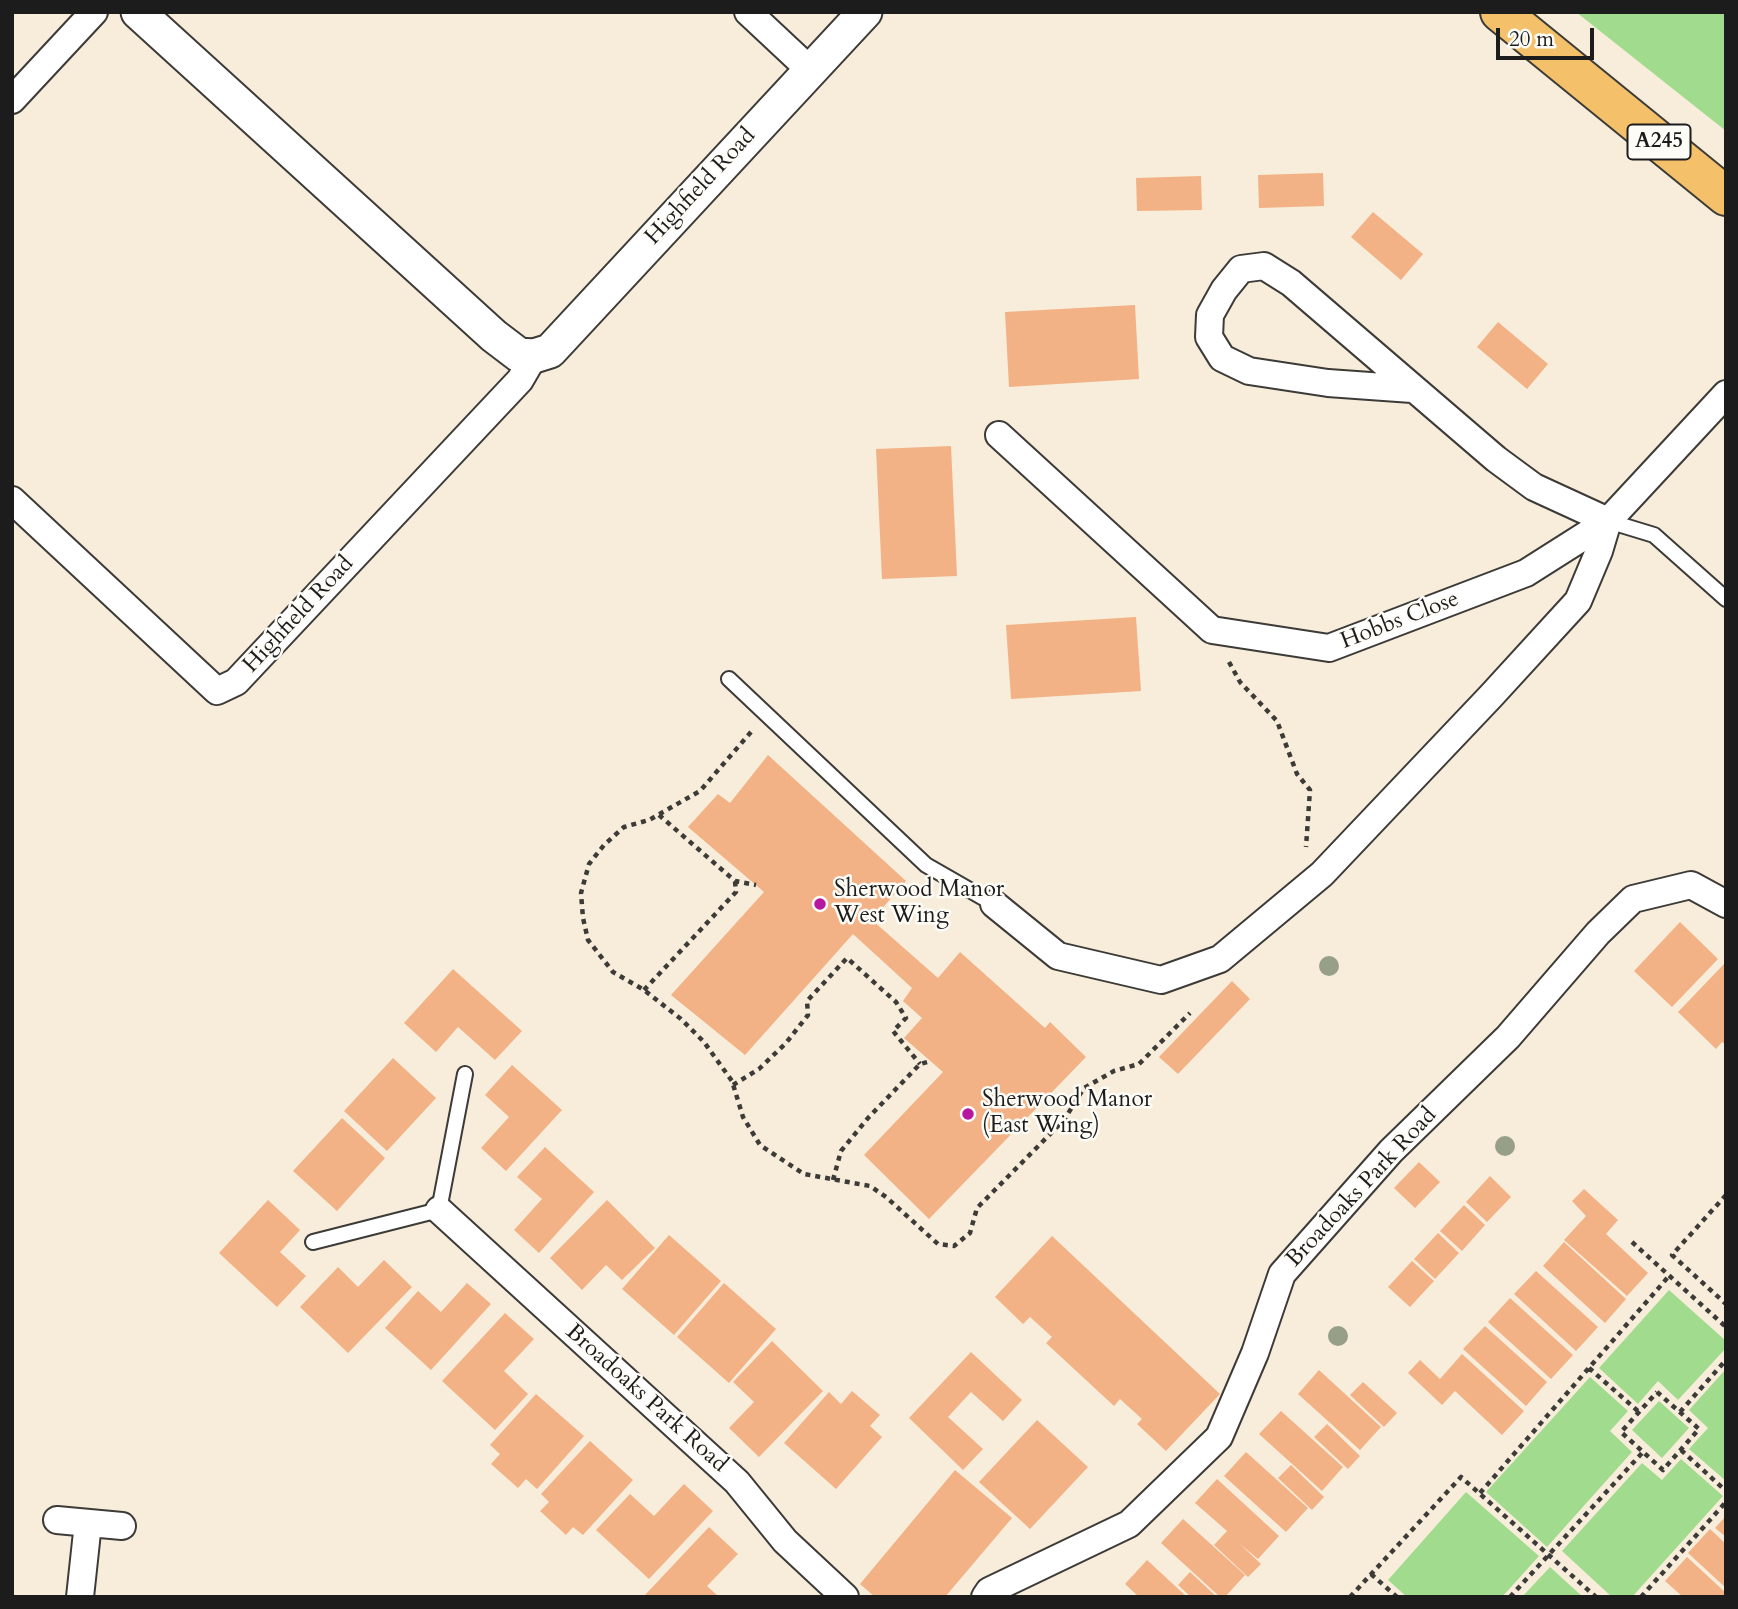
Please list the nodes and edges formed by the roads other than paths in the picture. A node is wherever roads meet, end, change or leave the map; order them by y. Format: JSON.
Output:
{"nodes":[{"id":1,"x":94,"y":12,"type":"edge"},
{"id":2,"x":138,"y":12,"type":"edge"},
{"id":3,"x":748,"y":12,"type":"edge"},
{"id":4,"x":865,"y":12,"type":"edge"},
{"id":5,"x":1500,"y":12,"type":"edge"},
{"id":6,"x":810,"y":70,"type":"junction"},
{"id":7,"x":12,"y":100,"type":"edge"},
{"id":8,"x":1726,"y":196,"type":"edge"},
{"id":9,"x":534,"y":356,"type":"junction"},
{"id":10,"x":1412,"y":388,"type":"junction"},
{"id":11,"x":1726,"y":394,"type":"edge"},
{"id":12,"x":999,"y":435,"type":"dead end"},
{"id":13,"x":12,"y":500,"type":"edge"},
{"id":14,"x":1608,"y":522,"type":"junction"},
{"id":15,"x":1726,"y":599,"type":"edge"},
{"id":16,"x":729,"y":679,"type":"dead end"},
{"id":17,"x":994,"y":904,"type":"joint"},
{"id":18,"x":1726,"y":904,"type":"edge"},
{"id":19,"x":465,"y":1074,"type":"dead end"},
{"id":20,"x":439,"y":1210,"type":"junction"},
{"id":21,"x":313,"y":1242,"type":"dead end"},
{"id":22,"x":57,"y":1520,"type":"dead end"},
{"id":23,"x":88,"y":1523,"type":"junction"},
{"id":24,"x":122,"y":1526,"type":"dead end"},
{"id":25,"x":80,"y":1597,"type":"edge"},
{"id":26,"x":845,"y":1597,"type":"edge"},
{"id":27,"x":985,"y":1597,"type":"edge"}],
"edges":[{"from":1,"to":7,"type":"street"},
{"from":2,"to":9,"type":"street"},
{"from":3,"to":6,"type":"street"},
{"from":4,"to":6,"type":"street","name":"Highfield Road"},
{"from":5,"to":8,"type":"main road","number":"A245"},
{"from":6,"to":9,"type":"street","name":"Highfield Road"},
{"from":9,"to":13,"type":"street","name":"Highfield Road"},
{"from":10,"to":10,"type":"street"},
{"from":10,"to":14,"type":"street"},
{"from":11,"to":14,"type":"street","name":"Hobbs Close"},
{"from":12,"to":14,"type":"street","name":"Hobbs Close"},
{"from":14,"to":15,"type":"lane"},
{"from":14,"to":17,"type":"street"},
{"from":16,"to":17,"type":"lane"},
{"from":18,"to":27,"type":"street","name":"Broadoaks Park Road"},
{"from":19,"to":20,"type":"lane"},
{"from":20,"to":21,"type":"lane"},
{"from":20,"to":26,"type":"street","name":"Broadoaks Park Road"},
{"from":22,"to":23,"type":"street"},
{"from":23,"to":24,"type":"street"},
{"from":23,"to":25,"type":"street"}]}
